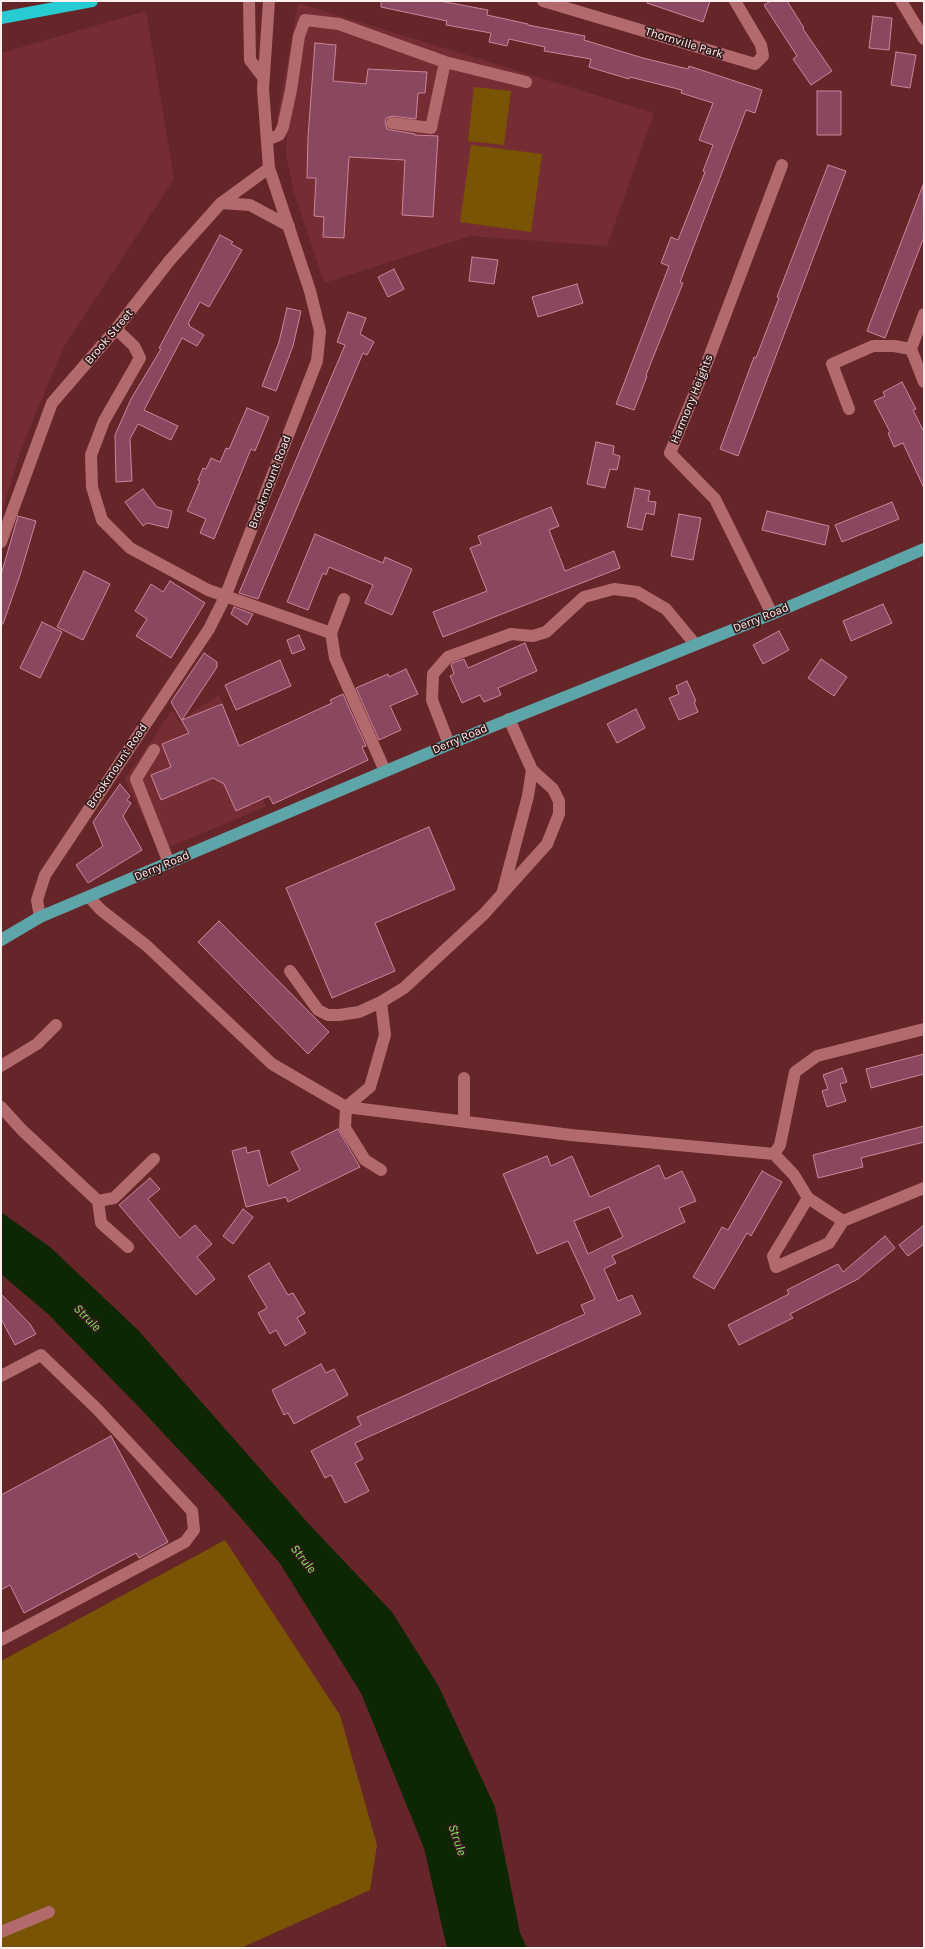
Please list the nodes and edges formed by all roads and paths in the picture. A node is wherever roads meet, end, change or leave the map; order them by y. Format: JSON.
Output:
{"nodes":[{"id":1,"x":92,"y":1,"type":"edge"},
{"id":2,"x":249,"y":1,"type":"edge"},
{"id":3,"x":269,"y":1,"type":"edge"},
{"id":4,"x":543,"y":1,"type":"edge"},
{"id":5,"x":735,"y":1,"type":"edge"},
{"id":6,"x":901,"y":1,"type":"edge"},
{"id":7,"x":1,"y":18,"type":"edge"},
{"id":8,"x":924,"y":39,"type":"edge"},
{"id":9,"x":445,"y":62,"type":"junction"},
{"id":10,"x":263,"y":77,"type":"junction"},
{"id":11,"x":526,"y":82,"type":"dead end"},
{"id":12,"x":392,"y":123,"type":"dead end"},
{"id":13,"x":267,"y":140,"type":"junction"},
{"id":14,"x":782,"y":165,"type":"dead end"},
{"id":15,"x":269,"y":168,"type":"junction"},
{"id":16,"x":221,"y":203,"type":"junction"},
{"id":17,"x":289,"y":226,"type":"junction"},
{"id":18,"x":924,"y":314,"type":"edge"},
{"id":19,"x":116,"y":329,"type":"junction"},
{"id":20,"x":911,"y":349,"type":"junction"},
{"id":21,"x":923,"y":374,"type":"edge"},
{"id":22,"x":849,"y":409,"type":"dead end"},
{"id":23,"x":2,"y":534,"type":"edge"},
{"id":24,"x":924,"y":548,"type":"edge"},
{"id":25,"x":225,"y":597,"type":"junction"},
{"id":26,"x":344,"y":599,"type":"dead end"},
{"id":27,"x":772,"y":614,"type":"junction"},
{"id":28,"x":331,"y":633,"type":"junction"},
{"id":29,"x":695,"y":644,"type":"junction"},
{"id":30,"x":509,"y":719,"type":"junction"},
{"id":31,"x":449,"y":744,"type":"junction"},
{"id":32,"x":154,"y":750,"type":"dead end"},
{"id":33,"x":532,"y":770,"type":"junction"},
{"id":34,"x":385,"y":771,"type":"junction"},
{"id":35,"x":169,"y":863,"type":"junction"},
{"id":36,"x":508,"y":871,"type":"junction"},
{"id":37,"x":521,"y":872,"type":"junction"},
{"id":38,"x":503,"y":892,"type":"junction"},
{"id":39,"x":89,"y":897,"type":"junction"},
{"id":40,"x":40,"y":917,"type":"junction"},
{"id":41,"x":2,"y":938,"type":"edge"},
{"id":42,"x":290,"y":971,"type":"dead end"},
{"id":43,"x":381,"y":1002,"type":"junction"},
{"id":44,"x":56,"y":1025,"type":"dead end"},
{"id":45,"x":924,"y":1029,"type":"edge"},
{"id":46,"x":1,"y":1066,"type":"edge"},
{"id":47,"x":464,"y":1078,"type":"dead end"},
{"id":48,"x":1,"y":1107,"type":"edge"},
{"id":49,"x":346,"y":1107,"type":"junction"},
{"id":50,"x":464,"y":1121,"type":"junction"},
{"id":51,"x":774,"y":1154,"type":"junction"},
{"id":52,"x":154,"y":1159,"type":"dead end"},
{"id":53,"x":381,"y":1170,"type":"dead end"},
{"id":54,"x":924,"y":1188,"type":"edge"},
{"id":55,"x":808,"y":1198,"type":"junction"},
{"id":56,"x":98,"y":1201,"type":"junction"},
{"id":57,"x":843,"y":1220,"type":"junction"},
{"id":58,"x":128,"y":1247,"type":"dead end"},
{"id":59,"x":1,"y":1376,"type":"edge"},
{"id":60,"x":1,"y":1640,"type":"edge"},
{"id":61,"x":49,"y":1912,"type":"dead end"},
{"id":62,"x":1,"y":1932,"type":"edge"}],
"edges":[{"from":1,"to":7,"type":"highway"},
{"from":2,"to":10,"type":"street"},
{"from":3,"to":10,"type":"street","name":"Brookmount Road"},
{"from":4,"to":5,"type":"street","name":"Thornville Park"},
{"from":6,"to":8,"type":"street"},
{"from":9,"to":11,"type":"street"},
{"from":9,"to":12,"type":"street"},
{"from":9,"to":13,"type":"street"},
{"from":10,"to":13,"type":"street","name":"Brookmount Road"},
{"from":13,"to":15,"type":"street","name":"Brookmount Road"},
{"from":14,"to":27,"type":"street","name":"Harmony Heights"},
{"from":15,"to":16,"type":"street","name":"Brook Street"},
{"from":15,"to":17,"type":"street","name":"Brookmount Road"},
{"from":16,"to":17,"type":"street"},
{"from":16,"to":19,"type":"street","name":"Brook Street"},
{"from":17,"to":25,"type":"street","name":"Brookmount Road"},
{"from":18,"to":20,"type":"street"},
{"from":19,"to":23,"type":"street","name":"Brook Street"},
{"from":19,"to":25,"type":"street"},
{"from":20,"to":21,"type":"street"},
{"from":20,"to":22,"type":"street"},
{"from":24,"to":27,"type":"main road","name":"Derry Road"},
{"from":25,"to":28,"type":"street"},
{"from":25,"to":40,"type":"street","name":"Brookmount Road"},
{"from":26,"to":28,"type":"street"},
{"from":27,"to":29,"type":"main road","name":"Derry Road"},
{"from":28,"to":34,"type":"street"},
{"from":29,"to":30,"type":"main road","name":"Derry Road"},
{"from":29,"to":31,"type":"street"},
{"from":30,"to":31,"type":"main road","name":"Derry Road"},
{"from":30,"to":33,"type":"street"},
{"from":31,"to":34,"type":"main road","name":"Derry Road"},
{"from":32,"to":35,"type":"street"},
{"from":33,"to":36,"type":"street"},
{"from":33,"to":37,"type":"street"},
{"from":34,"to":35,"type":"main road","name":"Derry Road"},
{"from":35,"to":39,"type":"main road","name":"Derry Road"},
{"from":36,"to":37,"type":"street"},
{"from":36,"to":38,"type":"street"},
{"from":37,"to":38,"type":"street"},
{"from":38,"to":43,"type":"street"},
{"from":39,"to":40,"type":"main road","name":"Derry Road"},
{"from":39,"to":49,"type":"street"},
{"from":40,"to":41,"type":"main road","name":"Derry Road"},
{"from":42,"to":43,"type":"street"},
{"from":43,"to":49,"type":"street"},
{"from":44,"to":46,"type":"street"},
{"from":45,"to":51,"type":"street"},
{"from":47,"to":50,"type":"street"},
{"from":48,"to":56,"type":"street"},
{"from":49,"to":50,"type":"street"},
{"from":49,"to":53,"type":"street"},
{"from":50,"to":51,"type":"street"},
{"from":51,"to":55,"type":"street"},
{"from":52,"to":56,"type":"street"},
{"from":54,"to":57,"type":"street"},
{"from":55,"to":57,"type":"street"},
{"from":55,"to":57,"type":"street"},
{"from":56,"to":58,"type":"street"},
{"from":59,"to":60,"type":"street"},
{"from":61,"to":62,"type":"street"}]}
